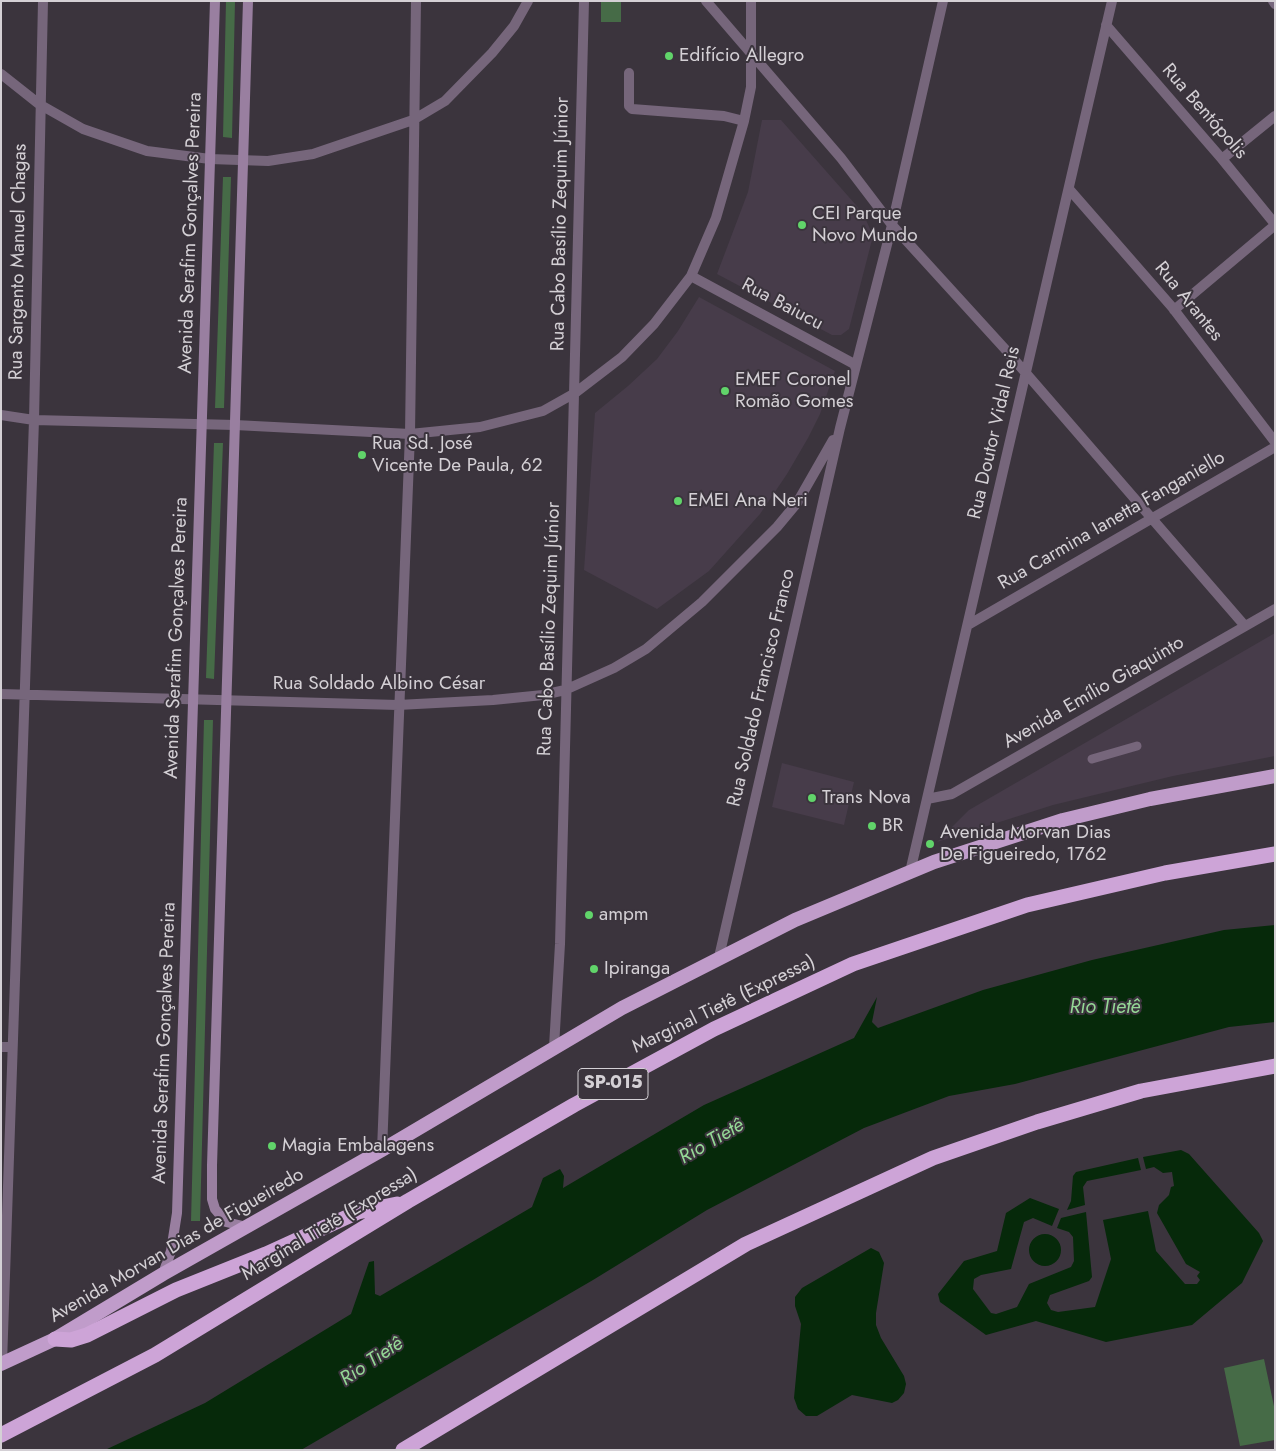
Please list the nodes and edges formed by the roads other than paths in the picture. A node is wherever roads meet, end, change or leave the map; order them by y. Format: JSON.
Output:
{"nodes":[{"id":1,"x":44,"y":1,"type":"edge"},
{"id":2,"x":215,"y":1,"type":"edge"},
{"id":3,"x":248,"y":1,"type":"edge"},
{"id":4,"x":416,"y":1,"type":"edge"},
{"id":5,"x":528,"y":1,"type":"edge"},
{"id":6,"x":584,"y":1,"type":"edge"},
{"id":7,"x":706,"y":1,"type":"edge"},
{"id":8,"x":751,"y":1,"type":"edge"},
{"id":9,"x":943,"y":1,"type":"edge"},
{"id":10,"x":1112,"y":1,"type":"edge"},
{"id":11,"x":1106,"y":25,"type":"junction"},
{"id":12,"x":753,"y":55,"type":"junction"},
{"id":13,"x":629,"y":73,"type":"dead end"},
{"id":14,"x":1,"y":74,"type":"edge"},
{"id":15,"x":39,"y":104,"type":"junction"},
{"id":16,"x":1275,"y":116,"type":"edge"},
{"id":17,"x":413,"y":120,"type":"junction"},
{"id":18,"x":744,"y":121,"type":"junction"},
{"id":19,"x":210,"y":159,"type":"junction"},
{"id":20,"x":1222,"y":159,"type":"junction"},
{"id":21,"x":244,"y":161,"type":"junction"},
{"id":22,"x":1069,"y":189,"type":"junction"},
{"id":23,"x":892,"y":225,"type":"junction"},
{"id":24,"x":1275,"y":225,"type":"edge"},
{"id":25,"x":692,"y":276,"type":"junction"},
{"id":26,"x":1174,"y":310,"type":"junction"},
{"id":27,"x":856,"y":365,"type":"junction"},
{"id":28,"x":1026,"y":374,"type":"junction"},
{"id":29,"x":575,"y":393,"type":"junction"},
{"id":30,"x":1,"y":415,"type":"edge"},
{"id":31,"x":34,"y":420,"type":"junction"},
{"id":32,"x":202,"y":424,"type":"junction"},
{"id":33,"x":235,"y":425,"type":"junction"},
{"id":34,"x":840,"y":428,"type":"junction"},
{"id":35,"x":410,"y":434,"type":"junction"},
{"id":36,"x":1275,"y":442,"type":"edge"},
{"id":37,"x":1275,"y":447,"type":"edge"},
{"id":38,"x":1152,"y":517,"type":"junction"},
{"id":39,"x":1275,"y":609,"type":"edge"},
{"id":40,"x":968,"y":625,"type":"junction"},
{"id":41,"x":1246,"y":626,"type":"junction"},
{"id":42,"x":565,"y":690,"type":"junction"},
{"id":43,"x":1,"y":694,"type":"edge"},
{"id":44,"x":24,"y":695,"type":"junction"},
{"id":45,"x":192,"y":700,"type":"junction"},
{"id":46,"x":226,"y":701,"type":"junction"},
{"id":47,"x":398,"y":705,"type":"junction"},
{"id":48,"x":1137,"y":746,"type":"dead end"},
{"id":49,"x":1092,"y":760,"type":"dead end"},
{"id":50,"x":1275,"y":776,"type":"edge"},
{"id":51,"x":927,"y":799,"type":"junction"},
{"id":52,"x":1275,"y":854,"type":"edge"},
{"id":53,"x":910,"y":872,"type":"junction"},
{"id":54,"x":719,"y":957,"type":"junction"},
{"id":55,"x":7,"y":1047,"type":"edge"},
{"id":56,"x":554,"y":1047,"type":"junction"},
{"id":57,"x":1275,"y":1066,"type":"edge"},
{"id":58,"x":382,"y":1150,"type":"junction"},
{"id":59,"x":408,"y":1201,"type":"junction"},
{"id":60,"x":247,"y":1227,"type":"junction"},
{"id":61,"x":163,"y":1274,"type":"junction"},
{"id":62,"x":56,"y":1339,"type":"junction"},
{"id":63,"x":2,"y":1363,"type":"edge"},
{"id":64,"x":1,"y":1435,"type":"edge"},
{"id":65,"x":403,"y":1450,"type":"edge"}],
"edges":[{"from":1,"to":15,"type":"street","name":"Rua Sargento Manuel Chagas"},
{"from":2,"to":19,"type":"main road","name":"Avenida Serafim Gonçalves Pereira"},
{"from":3,"to":21,"type":"main road"},
{"from":4,"to":17,"type":"street"},
{"from":5,"to":17,"type":"street"},
{"from":6,"to":29,"type":"street","name":"Rua Cabo Basílio Zequim Júnior"},
{"from":7,"to":12,"type":"street"},
{"from":8,"to":12,"type":"street"},
{"from":9,"to":23,"type":"street"},
{"from":10,"to":11,"type":"street","name":"Rua Doutor Vidal Reis"},
{"from":11,"to":20,"type":"street","name":"Rua Bentópolis"},
{"from":11,"to":22,"type":"street","name":"Rua Doutor Vidal Reis"},
{"from":12,"to":18,"type":"street"},
{"from":12,"to":23,"type":"street"},
{"from":13,"to":18,"type":"street"},
{"from":14,"to":15,"type":"street"},
{"from":15,"to":19,"type":"street"},
{"from":15,"to":31,"type":"street","name":"Rua Sargento Manuel Chagas"},
{"from":16,"to":20,"type":"street"},
{"from":17,"to":21,"type":"street"},
{"from":17,"to":35,"type":"street"},
{"from":18,"to":25,"type":"street"},
{"from":19,"to":21,"type":"street"},
{"from":19,"to":32,"type":"main road","name":"Avenida Serafim Gonçalves Pereira"},
{"from":20,"to":24,"type":"street","name":"Rua Bentópolis"},
{"from":21,"to":33,"type":"main road"},
{"from":22,"to":26,"type":"street","name":"Rua Arantes"},
{"from":22,"to":28,"type":"street","name":"Rua Doutor Vidal Reis"},
{"from":23,"to":27,"type":"street"},
{"from":23,"to":28,"type":"street"},
{"from":24,"to":26,"type":"street"},
{"from":25,"to":27,"type":"street","name":"Rua Baiucu"},
{"from":25,"to":29,"type":"street"},
{"from":26,"to":36,"type":"street","name":"Rua Arantes"},
{"from":27,"to":34,"type":"street"},
{"from":28,"to":38,"type":"street"},
{"from":28,"to":40,"type":"street","name":"Rua Doutor Vidal Reis"},
{"from":29,"to":35,"type":"street"},
{"from":29,"to":42,"type":"street","name":"Rua Cabo Basílio Zequim Júnior"},
{"from":30,"to":31,"type":"street"},
{"from":31,"to":32,"type":"street"},
{"from":31,"to":44,"type":"street","name":"Rua Sargento Manuel Chagas"},
{"from":32,"to":33,"type":"street"},
{"from":32,"to":45,"type":"main road","name":"Avenida Serafim Gonçalves Pereira"},
{"from":33,"to":35,"type":"street"},
{"from":33,"to":46,"type":"main road"},
{"from":34,"to":42,"type":"street","name":"Rua Soldado Albino César"},
{"from":34,"to":54,"type":"street","name":"Rua Soldado Francisco Franco"},
{"from":35,"to":47,"type":"street"},
{"from":37,"to":38,"type":"street","name":"Rua Carmina Ianetta Fanganiello"},
{"from":38,"to":40,"type":"street","name":"Rua Carmina Ianetta Fanganiello"},
{"from":38,"to":41,"type":"street"},
{"from":39,"to":41,"type":"street","name":"Avenida Emílio Giaquinto"},
{"from":40,"to":51,"type":"street","name":"Rua Doutor Vidal Reis"},
{"from":41,"to":51,"type":"street","name":"Avenida Emílio Giaquinto"},
{"from":42,"to":47,"type":"street","name":"Rua Soldado Albino César"},
{"from":42,"to":56,"type":"street","name":"Rua Cabo Basílio Zequim Júnior"},
{"from":43,"to":44,"type":"street","name":"Rua Soldado Albino César"},
{"from":44,"to":45,"type":"street","name":"Rua Soldado Albino César"},
{"from":44,"to":55,"type":"street","name":"Rua Sargento Manuel Chagas"},
{"from":45,"to":46,"type":"street","name":"Rua Soldado Albino César"},
{"from":45,"to":61,"type":"main road","name":"Avenida Serafim Gonçalves Pereira"},
{"from":46,"to":47,"type":"street","name":"Rua Soldado Albino César"},
{"from":46,"to":60,"type":"main road"},
{"from":47,"to":58,"type":"street"},
{"from":48,"to":49,"type":"lane"},
{"from":50,"to":53,"type":"highway","name":"Avenida Morvan Dias de Figueiredo"},
{"from":51,"to":53,"type":"street","name":"Rua Doutor Vidal Reis"},
{"from":52,"to":59,"type":"highway","name":"Marginal Tietê (Expressa)","number":"SP-015"},
{"from":53,"to":54,"type":"highway","name":"Avenida Morvan Dias de Figueiredo"},
{"from":54,"to":56,"type":"highway","name":"Avenida Morvan Dias de Figueiredo"},
{"from":55,"to":63,"type":"street","name":"Rua Sargento Manuel Chagas"},
{"from":56,"to":58,"type":"highway","name":"Avenida Morvan Dias de Figueiredo"},
{"from":57,"to":65,"type":"highway"},
{"from":58,"to":60,"type":"highway","name":"Avenida Morvan Dias de Figueiredo"},
{"from":59,"to":62,"type":"highway"},
{"from":59,"to":64,"type":"highway","name":"Marginal Tietê (Expressa)","number":"SP-015"},
{"from":60,"to":61,"type":"highway","name":"Avenida Morvan Dias de Figueiredo"},
{"from":61,"to":62,"type":"highway","name":"Avenida Morvan Dias de Figueiredo"},
{"from":62,"to":63,"type":"highway","name":"Avenida Morvan Dias de Figueiredo"}]}
